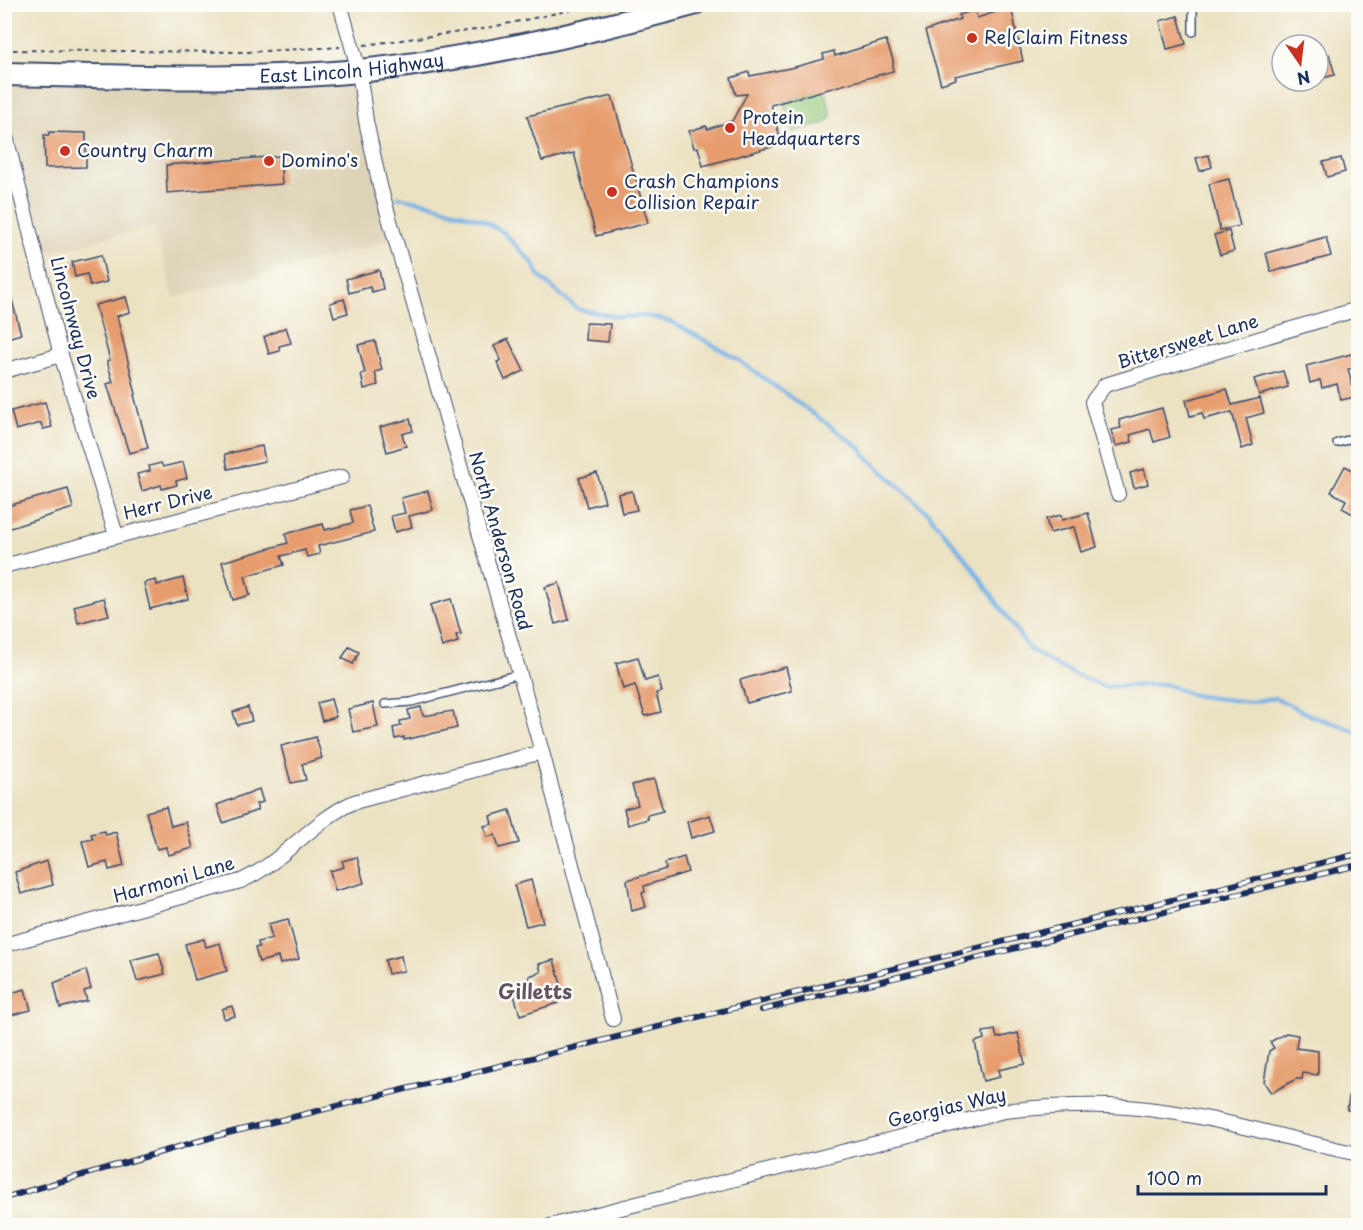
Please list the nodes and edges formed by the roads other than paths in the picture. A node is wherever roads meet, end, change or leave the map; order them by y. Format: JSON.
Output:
{"nodes":[{"id":1,"x":340,"y":4,"type":"edge"},
{"id":2,"x":693,"y":4,"type":"edge"},
{"id":3,"x":1193,"y":4,"type":"edge"},
{"id":4,"x":1193,"y":32,"type":"dead end"},
{"id":5,"x":359,"y":71,"type":"junction"},
{"id":6,"x":4,"y":74,"type":"edge"},
{"id":7,"x":4,"y":129,"type":"edge"},
{"id":8,"x":8,"y":163,"type":"edge"},
{"id":9,"x":1359,"y":309,"type":"edge"},
{"id":10,"x":61,"y":355,"type":"junction"},
{"id":11,"x":4,"y":371,"type":"edge"},
{"id":12,"x":1359,"y":437,"type":"edge"},
{"id":13,"x":1337,"y":444,"type":"dead end"},
{"id":14,"x":342,"y":477,"type":"dead end"},
{"id":15,"x":1118,"y":494,"type":"dead end"},
{"id":16,"x":116,"y":535,"type":"junction"},
{"id":17,"x":4,"y":566,"type":"edge"},
{"id":18,"x":519,"y":674,"type":"junction"},
{"id":19,"x":385,"y":704,"type":"dead end"},
{"id":20,"x":542,"y":752,"type":"junction"},
{"id":21,"x":4,"y":945,"type":"edge"},
{"id":22,"x":613,"y":1019,"type":"dead end"},
{"id":23,"x":1359,"y":1154,"type":"edge"},
{"id":24,"x":550,"y":1226,"type":"edge"}],
"edges":[{"from":1,"to":5,"type":"street","name":"North Anderson Road"},
{"from":2,"to":5,"type":"main road","name":"East Lincoln Highway"},
{"from":3,"to":4,"type":"lane"},
{"from":5,"to":6,"type":"main road","name":"East Lincoln Highway"},
{"from":5,"to":18,"type":"street","name":"North Anderson Road"},
{"from":7,"to":8,"type":"street","name":"Lincolnway Drive"},
{"from":8,"to":10,"type":"street","name":"Lincolnway Drive"},
{"from":9,"to":15,"type":"street","name":"Bittersweet Lane"},
{"from":10,"to":11,"type":"street"},
{"from":10,"to":16,"type":"street","name":"Lincolnway Drive"},
{"from":12,"to":13,"type":"lane"},
{"from":14,"to":16,"type":"street","name":"Herr Drive"},
{"from":16,"to":17,"type":"street","name":"Herr Drive"},
{"from":18,"to":19,"type":"lane"},
{"from":18,"to":20,"type":"street","name":"North Anderson Road"},
{"from":20,"to":21,"type":"street","name":"Harmoni Lane"},
{"from":20,"to":22,"type":"street","name":"North Anderson Road"},
{"from":23,"to":24,"type":"street","name":"Georgias Way"}]}
